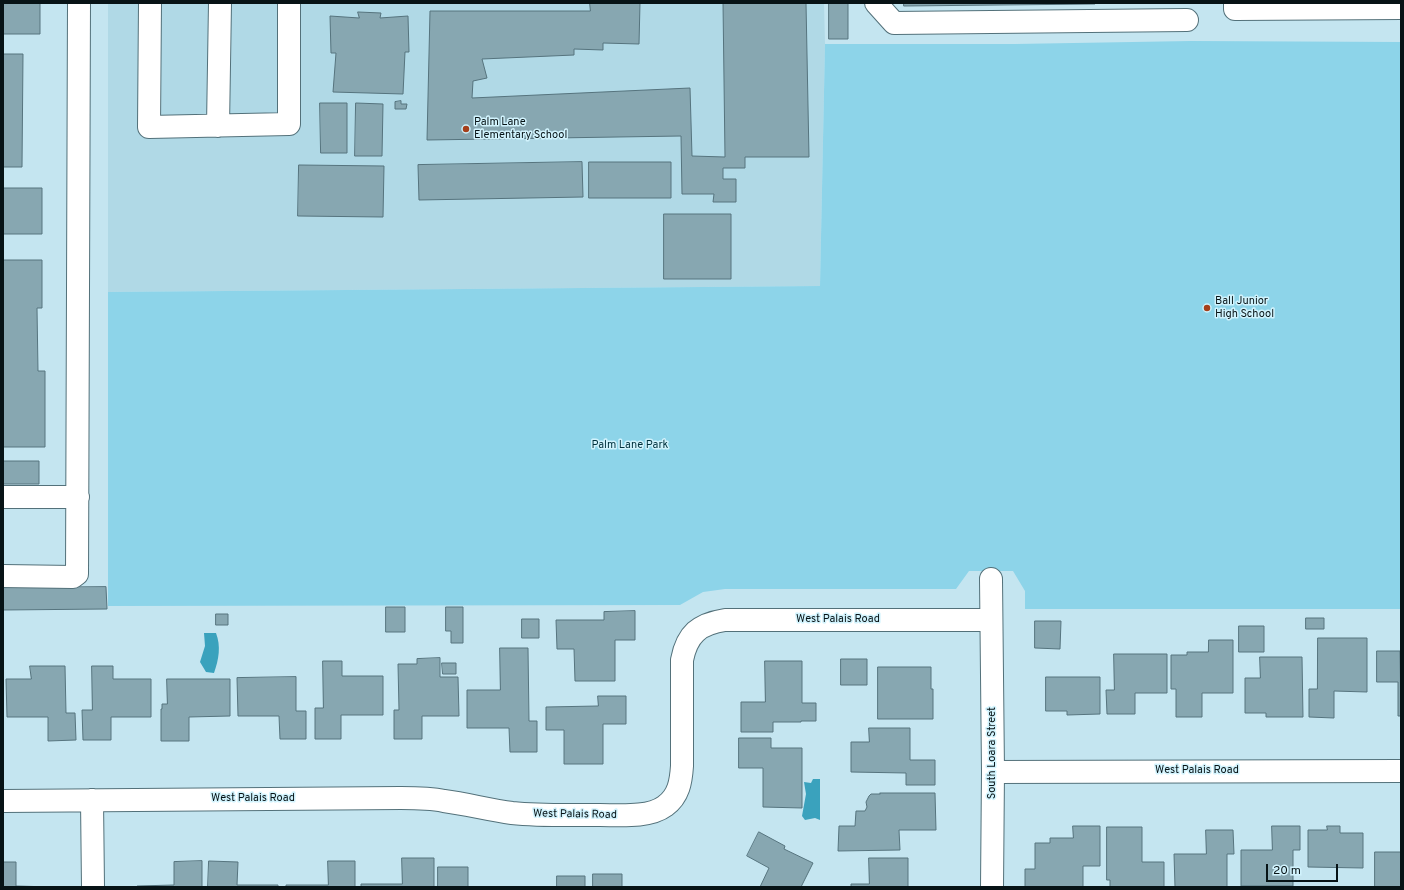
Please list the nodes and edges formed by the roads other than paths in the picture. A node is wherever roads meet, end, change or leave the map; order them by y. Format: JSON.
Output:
{"nodes":[{"id":1,"x":78,"y":3,"type":"edge"},
{"id":2,"x":150,"y":3,"type":"edge"},
{"id":3,"x":220,"y":3,"type":"edge"},
{"id":4,"x":288,"y":3,"type":"edge"},
{"id":5,"x":876,"y":3,"type":"edge"},
{"id":6,"x":1235,"y":3,"type":"edge"},
{"id":7,"x":1401,"y":8,"type":"edge"},
{"id":8,"x":1150,"y":12,"type":"edge"},
{"id":9,"x":1187,"y":20,"type":"dead end"},
{"id":10,"x":218,"y":126,"type":"junction"},
{"id":11,"x":3,"y":497,"type":"edge"},
{"id":12,"x":78,"y":497,"type":"junction"},
{"id":13,"x":3,"y":576,"type":"edge"},
{"id":14,"x":991,"y":579,"type":"dead end"},
{"id":15,"x":991,"y":620,"type":"junction"},
{"id":16,"x":1401,"y":771,"type":"edge"},
{"id":17,"x":993,"y":772,"type":"junction"},
{"id":18,"x":92,"y":800,"type":"junction"},
{"id":19,"x":3,"y":801,"type":"edge"},
{"id":20,"x":93,"y":887,"type":"edge"},
{"id":21,"x":992,"y":887,"type":"edge"}],
"edges":[{"from":1,"to":12,"type":"street"},
{"from":2,"to":10,"type":"street"},
{"from":3,"to":10,"type":"street"},
{"from":4,"to":10,"type":"street"},
{"from":5,"to":8,"type":"street"},
{"from":6,"to":7,"type":"street"},
{"from":8,"to":9,"type":"street"},
{"from":11,"to":12,"type":"street"},
{"from":12,"to":13,"type":"street"},
{"from":14,"to":15,"type":"street","name":"South Loara Street"},
{"from":15,"to":17,"type":"street","name":"South Loara Street"},
{"from":15,"to":18,"type":"street","name":"West Palais Road"},
{"from":16,"to":17,"type":"street","name":"West Palais Road"},
{"from":17,"to":21,"type":"street","name":"South Loara Street"},
{"from":18,"to":19,"type":"street","name":"West Palais Road"},
{"from":18,"to":20,"type":"street"}]}
